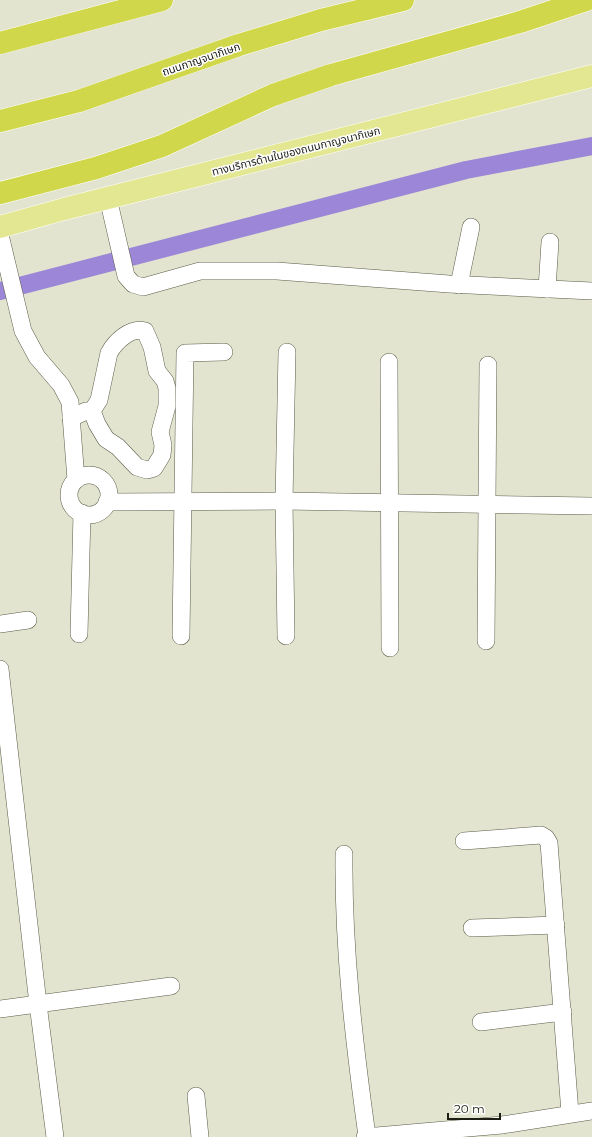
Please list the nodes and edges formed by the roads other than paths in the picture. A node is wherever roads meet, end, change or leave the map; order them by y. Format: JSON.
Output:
{"nodes":[{"id":1,"x":162,"y":0,"type":"edge"},
{"id":2,"x":403,"y":0,"type":"edge"},
{"id":3,"x":586,"y":0,"type":"edge"},
{"id":4,"x":0,"y":43,"type":"edge"},
{"id":5,"x":592,"y":76,"type":"edge"},
{"id":6,"x":0,"y":120,"type":"edge"},
{"id":7,"x":0,"y":193,"type":"edge"},
{"id":8,"x":108,"y":198,"type":"junction"},
{"id":9,"x":0,"y":226,"type":"edge"},
{"id":10,"x":471,"y":227,"type":"dead end"},
{"id":11,"x":550,"y":242,"type":"dead end"},
{"id":12,"x":2,"y":243,"type":"edge"},
{"id":13,"x":459,"y":285,"type":"junction"},
{"id":14,"x":547,"y":289,"type":"junction"},
{"id":15,"x":592,"y":291,"type":"edge"},
{"id":16,"x":224,"y":352,"type":"dead end"},
{"id":17,"x":288,"y":352,"type":"dead end"},
{"id":18,"x":389,"y":362,"type":"dead end"},
{"id":19,"x":488,"y":365,"type":"dead end"},
{"id":20,"x":92,"y":411,"type":"junction"},
{"id":21,"x":71,"y":418,"type":"junction"},
{"id":22,"x":76,"y":480,"type":"junction"},
{"id":23,"x":182,"y":501,"type":"junction"},
{"id":24,"x":284,"y":501,"type":"junction"},
{"id":25,"x":108,"y":502,"type":"junction"},
{"id":26,"x":390,"y":504,"type":"junction"},
{"id":27,"x":488,"y":505,"type":"junction"},
{"id":28,"x":592,"y":506,"type":"edge"},
{"id":29,"x":82,"y":513,"type":"junction"},
{"id":30,"x":28,"y":620,"type":"dead end"},
{"id":31,"x":0,"y":624,"type":"edge"},
{"id":32,"x":79,"y":634,"type":"dead end"},
{"id":33,"x":181,"y":636,"type":"dead end"},
{"id":34,"x":286,"y":636,"type":"dead end"},
{"id":35,"x":486,"y":641,"type":"dead end"},
{"id":36,"x":390,"y":648,"type":"dead end"},
{"id":37,"x":0,"y":669,"type":"edge"},
{"id":38,"x":2,"y":707,"type":"edge"},
{"id":39,"x":464,"y":841,"type":"dead end"},
{"id":40,"x":344,"y":854,"type":"dead end"},
{"id":41,"x":556,"y":925,"type":"junction"},
{"id":42,"x":472,"y":928,"type":"dead end"},
{"id":43,"x":171,"y":986,"type":"dead end"},
{"id":44,"x":38,"y":1004,"type":"junction"},
{"id":45,"x":0,"y":1008,"type":"edge"},
{"id":46,"x":562,"y":1012,"type":"junction"},
{"id":47,"x":481,"y":1022,"type":"dead end"},
{"id":48,"x":196,"y":1096,"type":"dead end"},
{"id":49,"x":592,"y":1111,"type":"edge"},
{"id":50,"x":570,"y":1113,"type":"junction"},
{"id":51,"x":503,"y":1131,"type":"edge"},
{"id":52,"x":366,"y":1136,"type":"edge"},
{"id":53,"x":55,"y":1137,"type":"edge"},
{"id":54,"x":200,"y":1137,"type":"edge"}],
"edges":[{"from":1,"to":4,"type":"highway"},
{"from":2,"to":6,"type":"highway","name":"ถนนกาญจนาภิเษก"},
{"from":3,"to":7,"type":"highway"},
{"from":5,"to":8,"type":"main road","name":"ทางบริการด้านในของถนนกาญจนาภิเษก"},
{"from":8,"to":9,"type":"main road","name":"ทางบริการด้านในของถนนกาญจนาภิเษก"},
{"from":8,"to":13,"type":"street"},
{"from":10,"to":13,"type":"street"},
{"from":11,"to":14,"type":"street"},
{"from":12,"to":21,"type":"street"},
{"from":13,"to":14,"type":"street"},
{"from":14,"to":15,"type":"street"},
{"from":16,"to":23,"type":"street"},
{"from":17,"to":24,"type":"street"},
{"from":18,"to":26,"type":"street"},
{"from":19,"to":27,"type":"street"},
{"from":20,"to":20,"type":"street"},
{"from":20,"to":21,"type":"street"},
{"from":21,"to":22,"type":"street"},
{"from":22,"to":25,"type":"street"},
{"from":22,"to":29,"type":"street"},
{"from":23,"to":24,"type":"street"},
{"from":23,"to":25,"type":"street"},
{"from":23,"to":33,"type":"street"},
{"from":24,"to":26,"type":"street"},
{"from":24,"to":34,"type":"street"},
{"from":25,"to":29,"type":"street"},
{"from":26,"to":27,"type":"street"},
{"from":26,"to":36,"type":"street"},
{"from":27,"to":28,"type":"street"},
{"from":27,"to":35,"type":"street"},
{"from":29,"to":32,"type":"street"},
{"from":30,"to":31,"type":"street"},
{"from":37,"to":38,"type":"street"},
{"from":38,"to":44,"type":"street"},
{"from":39,"to":41,"type":"street"},
{"from":40,"to":52,"type":"street"},
{"from":41,"to":42,"type":"street"},
{"from":41,"to":46,"type":"street"},
{"from":43,"to":44,"type":"street"},
{"from":44,"to":45,"type":"street"},
{"from":44,"to":53,"type":"street"},
{"from":46,"to":47,"type":"street"},
{"from":46,"to":50,"type":"street"},
{"from":48,"to":54,"type":"street"},
{"from":49,"to":50,"type":"street"},
{"from":50,"to":51,"type":"street"},
{"from":51,"to":52,"type":"street"}]}
